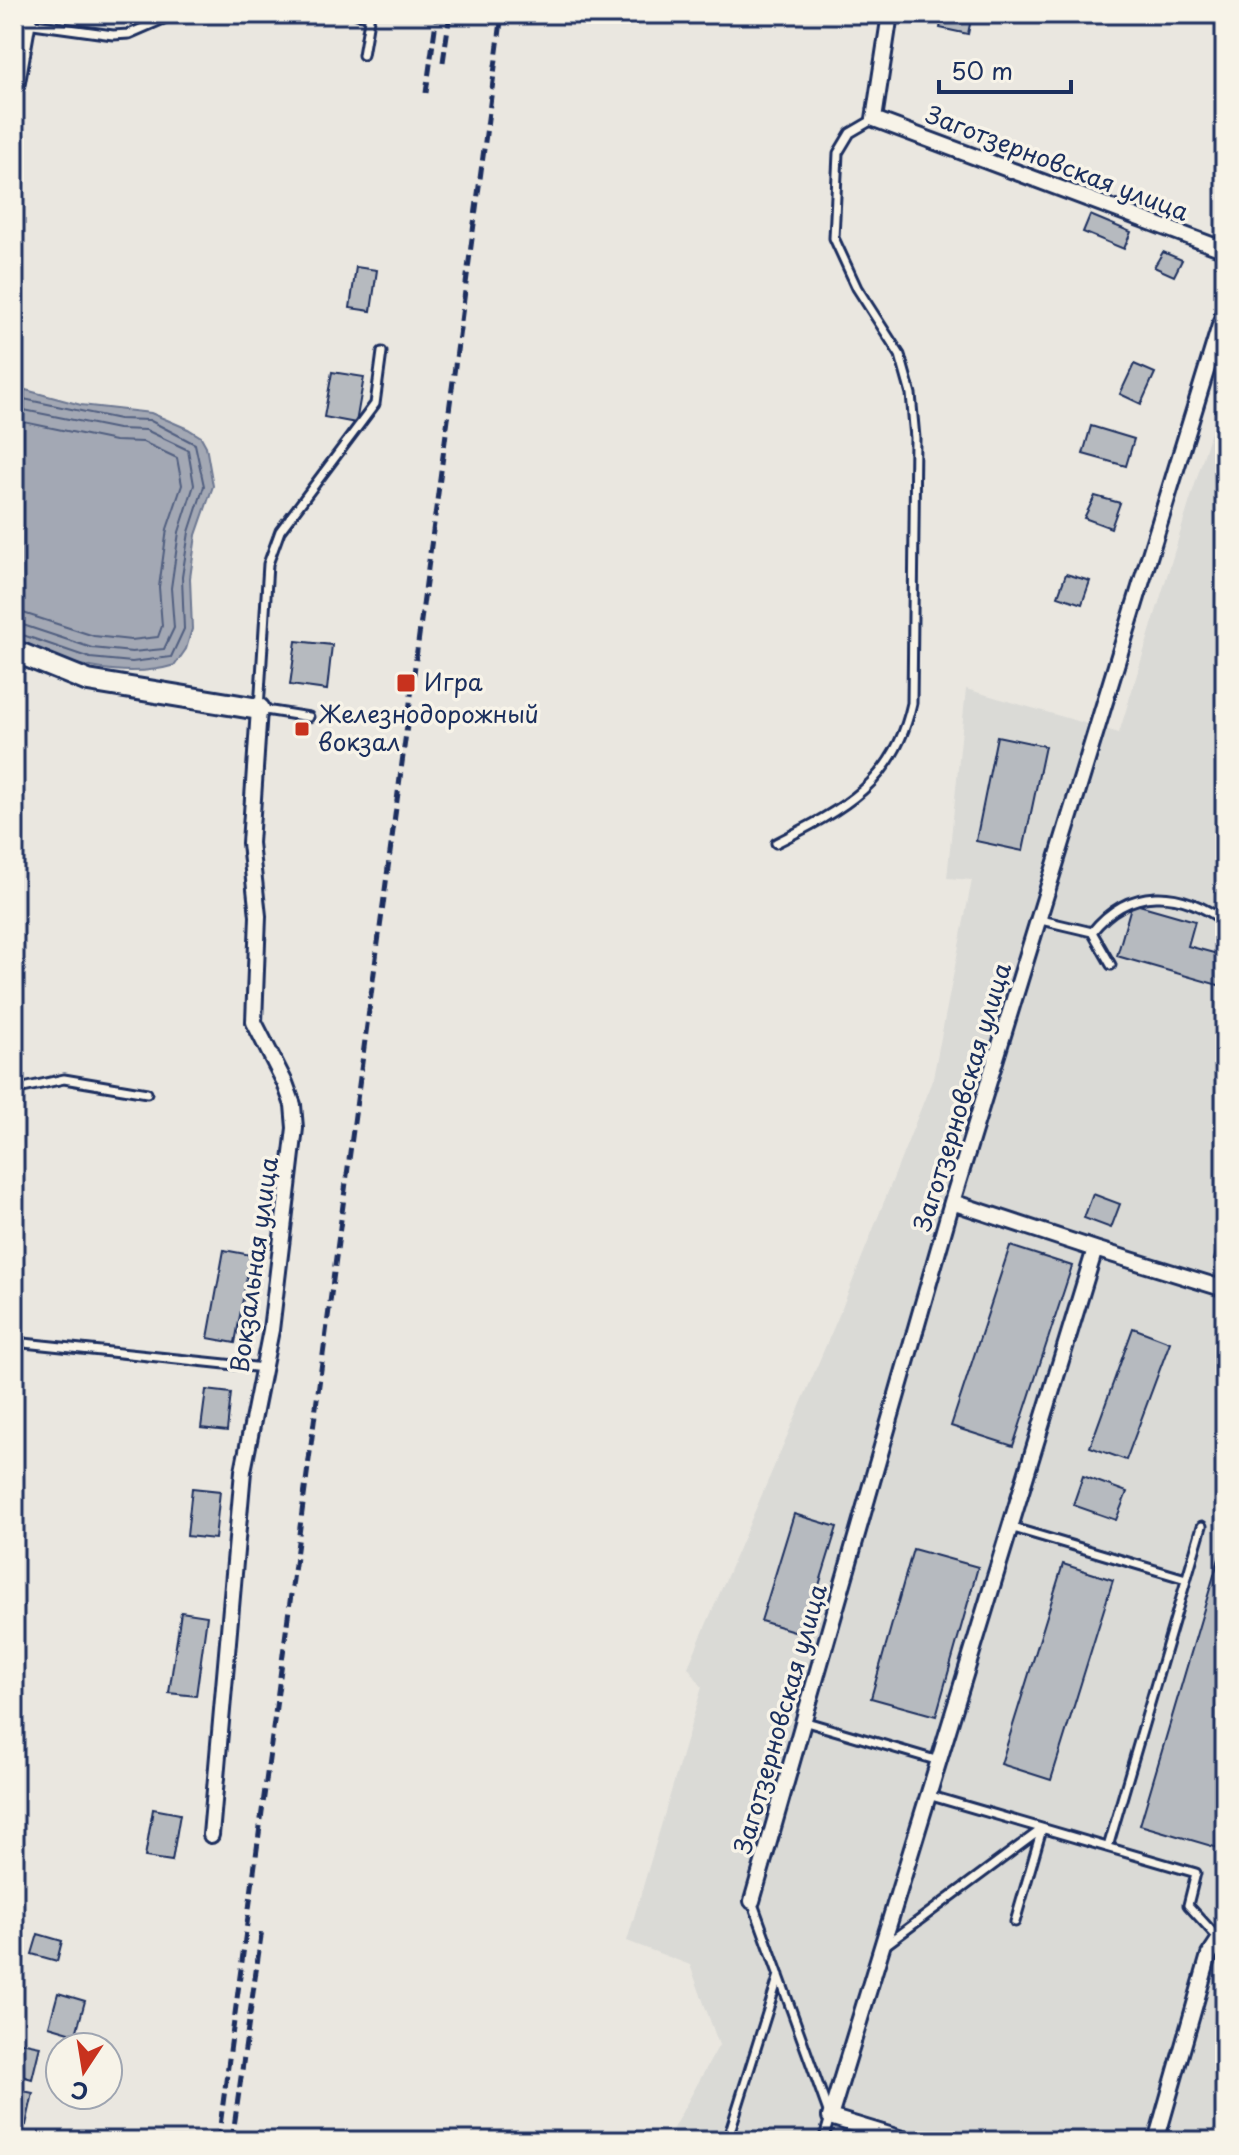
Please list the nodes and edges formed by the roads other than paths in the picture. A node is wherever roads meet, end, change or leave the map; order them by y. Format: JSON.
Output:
{"nodes":[{"id":1,"x":175,"y":14,"type":"edge"},
{"id":2,"x":357,"y":14,"type":"edge"},
{"id":3,"x":890,"y":14,"type":"edge"},
{"id":4,"x":370,"y":15,"type":"edge"},
{"id":5,"x":25,"y":18,"type":"edge"},
{"id":6,"x":363,"y":55,"type":"dead end"},
{"id":7,"x":14,"y":82,"type":"edge"},
{"id":8,"x":874,"y":119,"type":"junction"},
{"id":9,"x":1225,"y":250,"type":"edge"},
{"id":10,"x":1225,"y":309,"type":"edge"},
{"id":11,"x":382,"y":352,"type":"dead end"},
{"id":12,"x":14,"y":651,"type":"edge"},
{"id":13,"x":259,"y":709,"type":"junction"},
{"id":14,"x":309,"y":717,"type":"dead end"},
{"id":15,"x":776,"y":843,"type":"dead end"},
{"id":16,"x":1041,"y":920,"type":"junction"},
{"id":17,"x":1225,"y":922,"type":"edge"},
{"id":18,"x":1092,"y":932,"type":"junction"},
{"id":19,"x":1111,"y":965,"type":"dead end"},
{"id":20,"x":14,"y":1090,"type":"edge"},
{"id":21,"x":147,"y":1093,"type":"dead end"},
{"id":22,"x":952,"y":1202,"type":"junction"},
{"id":23,"x":1095,"y":1249,"type":"junction"},
{"id":24,"x":1225,"y":1289,"type":"edge"},
{"id":25,"x":14,"y":1342,"type":"edge"},
{"id":26,"x":264,"y":1368,"type":"junction"},
{"id":27,"x":1202,"y":1526,"type":"dead end"},
{"id":28,"x":1010,"y":1527,"type":"junction"},
{"id":29,"x":1186,"y":1579,"type":"junction"},
{"id":30,"x":803,"y":1721,"type":"junction"},
{"id":31,"x":939,"y":1761,"type":"junction"},
{"id":32,"x":928,"y":1795,"type":"junction"},
{"id":33,"x":1042,"y":1829,"type":"junction"},
{"id":34,"x":211,"y":1835,"type":"dead end"},
{"id":35,"x":1108,"y":1847,"type":"junction"},
{"id":36,"x":752,"y":1901,"type":"joint"},
{"id":37,"x":1015,"y":1922,"type":"dead end"},
{"id":38,"x":1222,"y":1935,"type":"edge"},
{"id":39,"x":882,"y":1949,"type":"junction"},
{"id":40,"x":779,"y":1975,"type":"junction"},
{"id":41,"x":830,"y":2117,"type":"junction"},
{"id":42,"x":727,"y":2141,"type":"edge"},
{"id":43,"x":823,"y":2141,"type":"edge"},
{"id":44,"x":909,"y":2141,"type":"edge"},
{"id":45,"x":1156,"y":2141,"type":"edge"}],
"edges":[{"from":1,"to":5,"type":"lane"},
{"from":2,"to":4,"type":"lane"},
{"from":3,"to":8,"type":"street"},
{"from":4,"to":6,"type":"lane"},
{"from":5,"to":7,"type":"street"},
{"from":8,"to":9,"type":"street","name":"Заготзерновская улица"},
{"from":8,"to":15,"type":"lane"},
{"from":10,"to":16,"type":"street","name":"Заготзерновская улица"},
{"from":11,"to":13,"type":"lane"},
{"from":12,"to":13,"type":"street"},
{"from":13,"to":14,"type":"lane"},
{"from":13,"to":26,"type":"street","name":"Вокзальная улица"},
{"from":16,"to":18,"type":"lane"},
{"from":16,"to":22,"type":"street","name":"Заготзерновская улица"},
{"from":17,"to":18,"type":"lane"},
{"from":18,"to":19,"type":"lane"},
{"from":20,"to":21,"type":"lane"},
{"from":22,"to":23,"type":"street"},
{"from":22,"to":30,"type":"street","name":"Заготзерновская улица"},
{"from":23,"to":24,"type":"street"},
{"from":23,"to":28,"type":"street"},
{"from":25,"to":26,"type":"lane"},
{"from":26,"to":34,"type":"street","name":"Вокзальная улица"},
{"from":27,"to":29,"type":"lane"},
{"from":28,"to":29,"type":"lane"},
{"from":28,"to":31,"type":"street"},
{"from":29,"to":35,"type":"lane"},
{"from":30,"to":31,"type":"lane"},
{"from":30,"to":36,"type":"street","name":"Заготзерновская улица"},
{"from":31,"to":32,"type":"street"},
{"from":32,"to":33,"type":"lane"},
{"from":32,"to":39,"type":"street"},
{"from":33,"to":35,"type":"lane"},
{"from":33,"to":37,"type":"lane"},
{"from":33,"to":39,"type":"lane"},
{"from":35,"to":38,"type":"lane"},
{"from":36,"to":40,"type":"lane"},
{"from":38,"to":45,"type":"street"},
{"from":39,"to":41,"type":"street"},
{"from":40,"to":41,"type":"lane"},
{"from":40,"to":42,"type":"lane"},
{"from":41,"to":43,"type":"lane"},
{"from":41,"to":44,"type":"street"}]}
